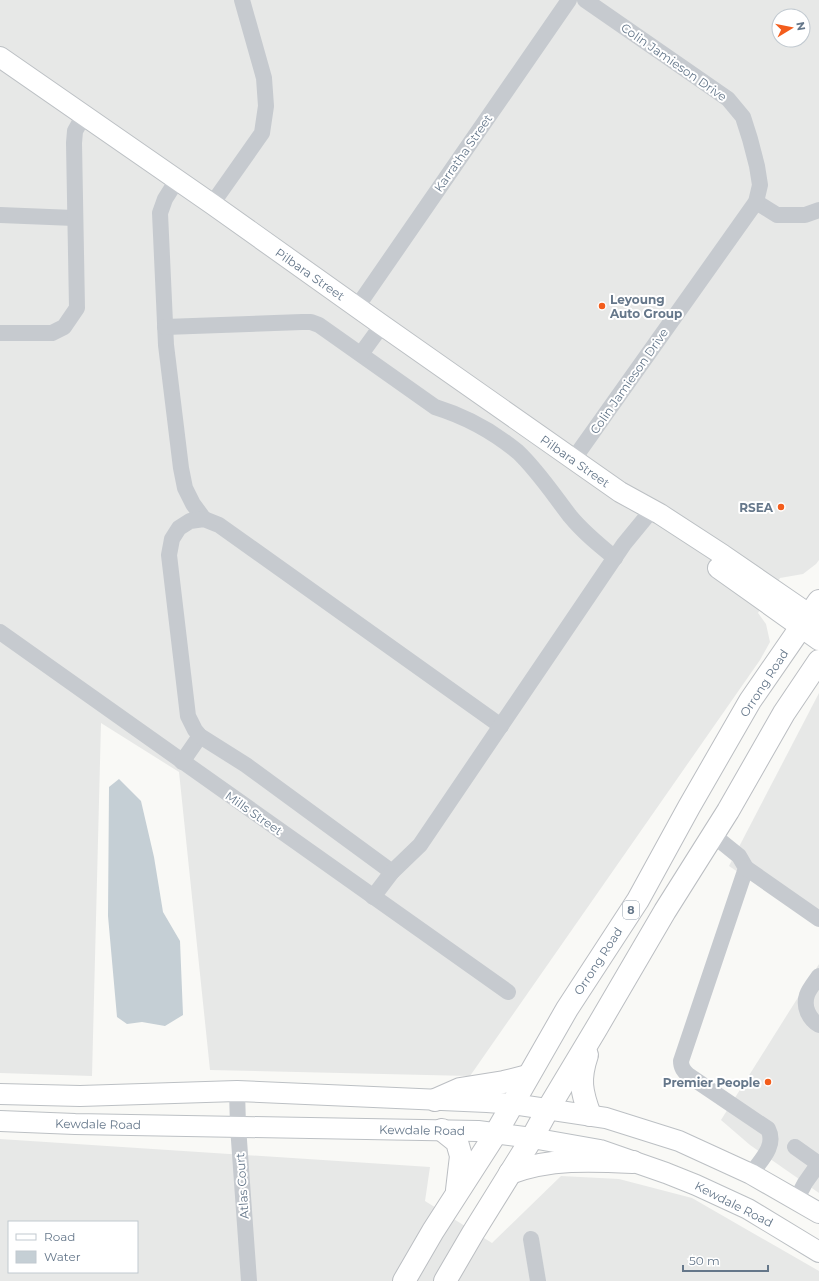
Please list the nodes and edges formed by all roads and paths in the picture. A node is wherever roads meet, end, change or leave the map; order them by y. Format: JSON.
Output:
{"nodes":[{"id":1,"x":242,"y":0,"type":"edge"},
{"id":2,"x":569,"y":0,"type":"edge"},
{"id":3,"x":585,"y":0,"type":"edge"},
{"id":4,"x":2,"y":61,"type":"edge"},
{"id":5,"x":84,"y":115,"type":"junction"},
{"id":6,"x":177,"y":180,"type":"junction"},
{"id":7,"x":756,"y":202,"type":"junction"},
{"id":8,"x":212,"y":204,"type":"junction"},
{"id":9,"x":819,"y":210,"type":"edge"},
{"id":10,"x":0,"y":215,"type":"edge"},
{"id":11,"x":74,"y":218,"type":"junction"},
{"id":12,"x":357,"y":307,"type":"junction"},
{"id":13,"x":382,"y":325,"type":"junction"},
{"id":14,"x":165,"y":327,"type":"junction"},
{"id":15,"x":0,"y":333,"type":"edge"},
{"id":16,"x":361,"y":354,"type":"junction"},
{"id":17,"x":513,"y":417,"type":"junction"},
{"id":18,"x":499,"y":438,"type":"junction"},
{"id":19,"x":573,"y":460,"type":"junction"},
{"id":20,"x":620,"y":492,"type":"junction"},
{"id":21,"x":647,"y":516,"type":"junction"},
{"id":22,"x":204,"y":519,"type":"junction"},
{"id":23,"x":615,"y":558,"type":"junction"},
{"id":24,"x":812,"y":616,"type":"edge"},
{"id":25,"x":0,"y":632,"type":"edge"},
{"id":26,"x":819,"y":640,"type":"edge"},
{"id":27,"x":819,"y":661,"type":"edge"},
{"id":28,"x":501,"y":726,"type":"junction"},
{"id":29,"x":200,"y":736,"type":"junction"},
{"id":30,"x":182,"y":762,"type":"junction"},
{"id":31,"x":713,"y":835,"type":"junction"},
{"id":32,"x":746,"y":868,"type":"junction"},
{"id":33,"x":392,"y":872,"type":"junction"},
{"id":34,"x":373,"y":897,"type":"junction"},
{"id":35,"x":819,"y":919,"type":"edge"},
{"id":36,"x":819,"y":976,"type":"edge"},
{"id":37,"x":508,"y":992,"type":"dead end"},
{"id":38,"x":819,"y":1025,"type":"edge"},
{"id":39,"x":596,"y":1029,"type":"junction"},
{"id":40,"x":528,"y":1076,"type":"junction"},
{"id":41,"x":238,"y":1091,"type":"junction"},
{"id":42,"x":0,"y":1094,"type":"edge"},
{"id":43,"x":435,"y":1100,"type":"junction"},
{"id":44,"x":513,"y":1104,"type":"junction"},
{"id":45,"x":548,"y":1109,"type":"junction"},
{"id":46,"x":590,"y":1115,"type":"junction"},
{"id":47,"x":0,"y":1121,"type":"edge"},
{"id":48,"x":238,"y":1126,"type":"junction"},
{"id":49,"x":442,"y":1130,"type":"junction"},
{"id":50,"x":496,"y":1133,"type":"junction"},
{"id":51,"x":532,"y":1138,"type":"junction"},
{"id":52,"x":795,"y":1147,"type":"dead end"},
{"id":53,"x":633,"y":1162,"type":"junction"},
{"id":54,"x":819,"y":1164,"type":"edge"},
{"id":55,"x":510,"y":1173,"type":"junction"},
{"id":56,"x":751,"y":1174,"type":"junction"},
{"id":57,"x":456,"y":1195,"type":"junction"},
{"id":58,"x":796,"y":1200,"type":"junction"},
{"id":59,"x":819,"y":1213,"type":"edge"},
{"id":60,"x":531,"y":1239,"type":"dead end"},
{"id":61,"x":819,"y":1252,"type":"edge"},
{"id":62,"x":249,"y":1281,"type":"edge"},
{"id":63,"x":404,"y":1281,"type":"edge"},
{"id":64,"x":445,"y":1281,"type":"edge"},
{"id":65,"x":538,"y":1281,"type":"edge"}],
"edges":[{"from":1,"to":8,"type":"street"},
{"from":2,"to":12,"type":"street","name":"Karratha Street"},
{"from":3,"to":7,"type":"street","name":"Colin Jamieson Drive"},
{"from":4,"to":5,"type":"main road","name":"Pilbara Street"},
{"from":5,"to":6,"type":"main road","name":"Pilbara Street"},
{"from":5,"to":11,"type":"street"},
{"from":6,"to":8,"type":"main road","name":"Pilbara Street"},
{"from":6,"to":14,"type":"street"},
{"from":7,"to":9,"type":"street"},
{"from":7,"to":19,"type":"street","name":"Colin Jamieson Drive"},
{"from":8,"to":12,"type":"main road","name":"Pilbara Street"},
{"from":10,"to":11,"type":"street"},
{"from":11,"to":15,"type":"street"},
{"from":12,"to":13,"type":"main road","name":"Pilbara Street"},
{"from":13,"to":16,"type":"street"},
{"from":13,"to":17,"type":"main road","name":"Pilbara Street"},
{"from":14,"to":16,"type":"street"},
{"from":14,"to":22,"type":"street"},
{"from":16,"to":18,"type":"street"},
{"from":17,"to":18,"type":"street"},
{"from":17,"to":19,"type":"main road","name":"Pilbara Street"},
{"from":18,"to":23,"type":"street"},
{"from":19,"to":20,"type":"main road","name":"Pilbara Street"},
{"from":20,"to":21,"type":"main road","name":"Pilbara Street"},
{"from":20,"to":24,"type":"main road","name":"Pilbara Street"},
{"from":21,"to":23,"type":"street"},
{"from":21,"to":24,"type":"main road","name":"Pilbara Street"},
{"from":22,"to":28,"type":"street"},
{"from":22,"to":29,"type":"street"},
{"from":23,"to":28,"type":"street"},
{"from":24,"to":26,"type":"main road","name":"Pilbara Street"},
{"from":24,"to":40,"type":"highway","name":"Orrong Road","number":"8"},
{"from":25,"to":30,"type":"street","name":"Mills Street"},
{"from":27,"to":31,"type":"highway"},
{"from":28,"to":33,"type":"street"},
{"from":29,"to":30,"type":"street"},
{"from":29,"to":33,"type":"street"},
{"from":30,"to":34,"type":"street","name":"Mills Street"},
{"from":31,"to":32,"type":"street"},
{"from":31,"to":39,"type":"highway"},
{"from":32,"to":35,"type":"street"},
{"from":32,"to":56,"type":"street"},
{"from":33,"to":34,"type":"street"},
{"from":34,"to":37,"type":"street","name":"Mills Street"},
{"from":36,"to":38,"type":"street"},
{"from":39,"to":45,"type":"highway"},
{"from":39,"to":46,"type":"highway"},
{"from":40,"to":43,"type":"highway"},
{"from":40,"to":44,"type":"highway","name":"Orrong Road","number":"8"},
{"from":41,"to":42,"type":"main road"},
{"from":41,"to":43,"type":"main road"},
{"from":41,"to":48,"type":"street","name":"Atlas Court"},
{"from":43,"to":44,"type":"main road"},
{"from":44,"to":45,"type":"main road"},
{"from":44,"to":50,"type":"highway","name":"Orrong Road","number":"8"},
{"from":45,"to":46,"type":"main road"},
{"from":45,"to":51,"type":"highway"},
{"from":46,"to":56,"type":"main road"},
{"from":47,"to":48,"type":"main road","name":"Kewdale Road"},
{"from":48,"to":49,"type":"main road","name":"Kewdale Road"},
{"from":48,"to":62,"type":"street","name":"Atlas Court"},
{"from":49,"to":50,"type":"main road","name":"Kewdale Road"},
{"from":49,"to":57,"type":"highway"},
{"from":50,"to":51,"type":"main road","name":"Kewdale Road"},
{"from":50,"to":57,"type":"highway","name":"Orrong Road","number":"8"},
{"from":51,"to":53,"type":"main road","name":"Kewdale Road"},
{"from":51,"to":55,"type":"highway"},
{"from":52,"to":54,"type":"street"},
{"from":53,"to":55,"type":"highway"},
{"from":53,"to":61,"type":"main road","name":"Kewdale Road"},
{"from":54,"to":58,"type":"street"},
{"from":55,"to":64,"type":"highway"},
{"from":56,"to":58,"type":"main road"},
{"from":57,"to":63,"type":"highway","name":"Orrong Road","number":"8"},
{"from":58,"to":59,"type":"main road"},
{"from":60,"to":65,"type":"street"}]}
